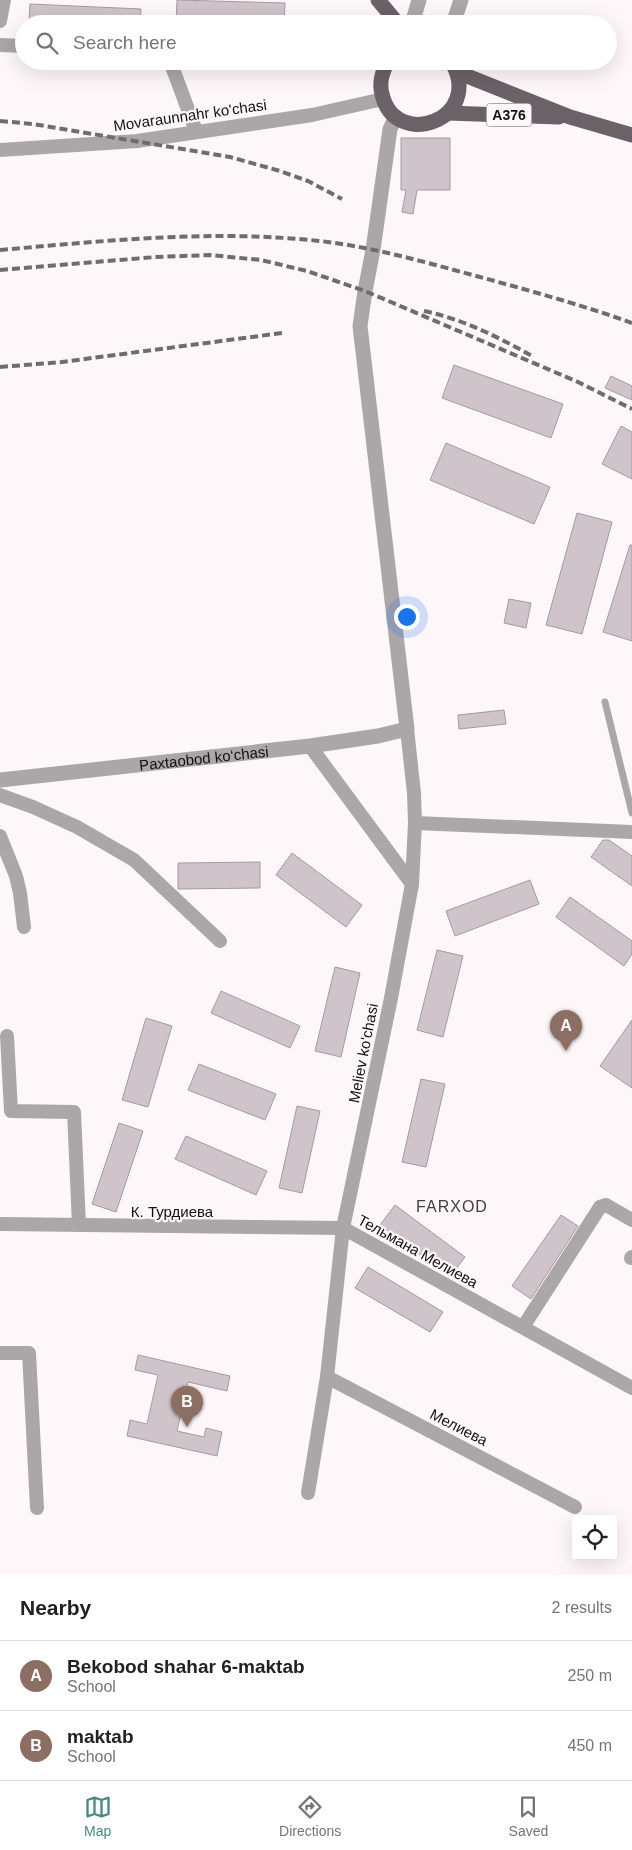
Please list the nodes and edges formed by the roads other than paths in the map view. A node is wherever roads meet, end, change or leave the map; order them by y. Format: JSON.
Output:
{"nodes":[{"id":1,"x":4,"y":0,"type":"edge"},
{"id":2,"x":378,"y":0,"type":"edge"},
{"id":3,"x":419,"y":0,"type":"edge"},
{"id":4,"x":461,"y":0,"type":"edge"},
{"id":5,"x":391,"y":15,"type":"edge"},
{"id":6,"x":415,"y":15,"type":"edge"},
{"id":7,"x":456,"y":15,"type":"edge"},
{"id":8,"x":0,"y":21,"type":"edge"},
{"id":9,"x":0,"y":46,"type":"edge"},
{"id":10,"x":15,"y":46,"type":"edge"},
{"id":11,"x":173,"y":70,"type":"edge"},
{"id":12,"x":385,"y":70,"type":"edge"},
{"id":13,"x":455,"y":70,"type":"edge"},
{"id":14,"x":463,"y":70,"type":"edge"},
{"id":15,"x":383,"y":99,"type":"junction"},
{"id":16,"x":448,"y":113,"type":"junction"},
{"id":17,"x":396,"y":116,"type":"junction"},
{"id":18,"x":570,"y":117,"type":"junction"},
{"id":19,"x":196,"y":131,"type":"junction"},
{"id":20,"x":632,"y":136,"type":"edge"},
{"id":21,"x":0,"y":150,"type":"edge"},
{"id":22,"x":605,"y":702,"type":"dead end"},
{"id":23,"x":407,"y":729,"type":"junction"},
{"id":24,"x":310,"y":746,"type":"junction"},
{"id":25,"x":0,"y":780,"type":"edge"},
{"id":26,"x":0,"y":795,"type":"edge"},
{"id":27,"x":632,"y":813,"type":"edge"},
{"id":28,"x":415,"y":823,"type":"junction"},
{"id":29,"x":632,"y":832,"type":"edge"},
{"id":30,"x":0,"y":836,"type":"edge"},
{"id":31,"x":412,"y":884,"type":"junction"},
{"id":32,"x":24,"y":927,"type":"dead end"},
{"id":33,"x":220,"y":941,"type":"dead end"},
{"id":34,"x":7,"y":1036,"type":"dead end"},
{"id":35,"x":632,"y":1220,"type":"edge"},
{"id":36,"x":0,"y":1224,"type":"edge"},
{"id":37,"x":80,"y":1226,"type":"junction"},
{"id":38,"x":343,"y":1228,"type":"junction"},
{"id":39,"x":523,"y":1327,"type":"junction"},
{"id":40,"x":0,"y":1353,"type":"edge"},
{"id":41,"x":327,"y":1377,"type":"junction"},
{"id":42,"x":632,"y":1388,"type":"edge"},
{"id":43,"x":308,"y":1493,"type":"dead end"},
{"id":44,"x":575,"y":1507,"type":"dead end"},
{"id":45,"x":36,"y":1508,"type":"dead end"}],
"edges":[{"from":1,"to":8,"type":"street"},
{"from":2,"to":5,"type":"main road"},
{"from":3,"to":6,"type":"street"},
{"from":4,"to":7,"type":"street"},
{"from":9,"to":10,"type":"street"},
{"from":11,"to":19,"type":"street"},
{"from":12,"to":15,"type":"main road"},
{"from":13,"to":16,"type":"main road"},
{"from":14,"to":18,"type":"main road","number":"A376"},
{"from":15,"to":17,"type":"main road"},
{"from":15,"to":19,"type":"street","name":"Movaraunnahr ko'chasi"},
{"from":16,"to":17,"type":"main road"},
{"from":16,"to":18,"type":"main road","number":"A376"},
{"from":17,"to":23,"type":"street"},
{"from":18,"to":20,"type":"main road"},
{"from":19,"to":21,"type":"street","name":"Movaraunnahr ko'chasi"},
{"from":22,"to":27,"type":"lane"},
{"from":23,"to":24,"type":"street","name":"Paxtaobod ko‘chasi"},
{"from":23,"to":28,"type":"street","name":"Meliev ko'chasi"},
{"from":24,"to":25,"type":"street","name":"Paxtaobod ko‘chasi"},
{"from":24,"to":31,"type":"street"},
{"from":26,"to":33,"type":"street"},
{"from":28,"to":29,"type":"street"},
{"from":28,"to":31,"type":"street","name":"Meliev ko'chasi"},
{"from":30,"to":32,"type":"street"},
{"from":31,"to":38,"type":"street","name":"Meliev ko'chasi"},
{"from":34,"to":37,"type":"street"},
{"from":35,"to":39,"type":"street"},
{"from":36,"to":37,"type":"street","name":"К. Турдиева"},
{"from":37,"to":38,"type":"street","name":"К. Турдиева"},
{"from":38,"to":39,"type":"street","name":"Тельмана Мелиева"},
{"from":38,"to":41,"type":"street","name":"Тельмана Мелиева"},
{"from":39,"to":42,"type":"street","name":"Тельмана Мелиева"},
{"from":40,"to":45,"type":"street"},
{"from":41,"to":43,"type":"street","name":"Тельмана Мелиева"},
{"from":41,"to":44,"type":"street","name":"Мелиева"}]}
